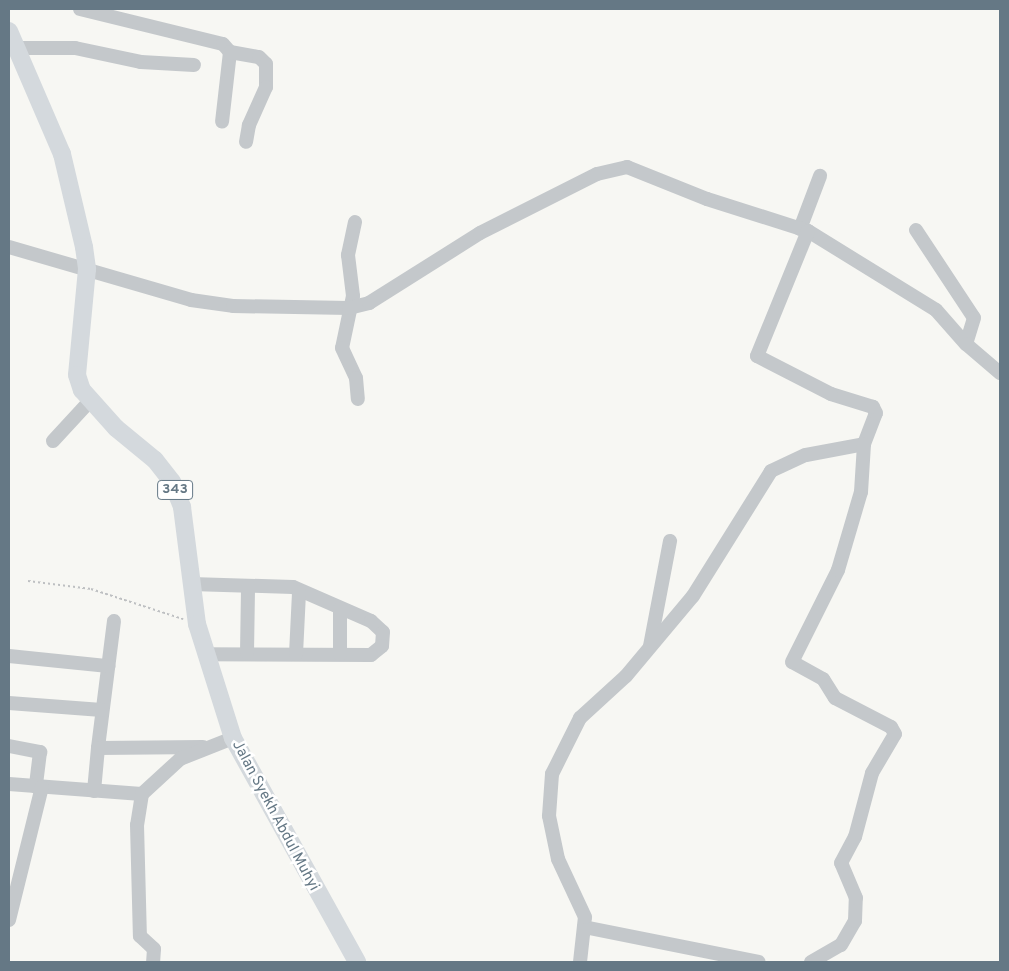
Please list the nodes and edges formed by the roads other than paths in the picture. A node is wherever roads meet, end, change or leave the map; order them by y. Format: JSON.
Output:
{"nodes":[{"id":1,"x":80,"y":9,"type":"edge"},
{"id":2,"x":9,"y":31,"type":"edge"},
{"id":3,"x":15,"y":48,"type":"junction"},
{"id":4,"x":230,"y":52,"type":"junction"},
{"id":5,"x":194,"y":65,"type":"dead end"},
{"id":6,"x":222,"y":122,"type":"dead end"},
{"id":7,"x":246,"y":142,"type":"dead end"},
{"id":8,"x":820,"y":176,"type":"dead end"},
{"id":9,"x":355,"y":222,"type":"dead end"},
{"id":10,"x":804,"y":230,"type":"junction"},
{"id":11,"x":916,"y":230,"type":"dead end"},
{"id":12,"x":9,"y":247,"type":"edge"},
{"id":13,"x":86,"y":269,"type":"junction"},
{"id":14,"x":352,"y":307,"type":"junction"},
{"id":15,"x":966,"y":344,"type":"junction"},
{"id":16,"x":1000,"y":373,"type":"edge"},
{"id":17,"x":358,"y":399,"type":"dead end"},
{"id":18,"x":89,"y":402,"type":"junction"},
{"id":19,"x":53,"y":440,"type":"dead end"},
{"id":20,"x":864,"y":444,"type":"junction"},
{"id":21,"x":670,"y":541,"type":"dead end"},
{"id":22,"x":191,"y":584,"type":"junction"},
{"id":23,"x":248,"y":586,"type":"junction"},
{"id":24,"x":299,"y":592,"type":"junction"},
{"id":25,"x":340,"y":609,"type":"junction"},
{"id":26,"x":114,"y":622,"type":"dead end"},
{"id":27,"x":650,"y":648,"type":"junction"},
{"id":28,"x":247,"y":653,"type":"junction"},
{"id":29,"x":205,"y":654,"type":"junction"},
{"id":30,"x":296,"y":654,"type":"junction"},
{"id":31,"x":340,"y":654,"type":"junction"},
{"id":32,"x":9,"y":656,"type":"edge"},
{"id":33,"x":108,"y":666,"type":"junction"},
{"id":34,"x":9,"y":703,"type":"edge"},
{"id":35,"x":102,"y":710,"type":"junction"},
{"id":36,"x":233,"y":738,"type":"junction"},
{"id":37,"x":9,"y":746,"type":"edge"},
{"id":38,"x":207,"y":747,"type":"junction"},
{"id":39,"x":98,"y":748,"type":"junction"},
{"id":40,"x":9,"y":784,"type":"edge"},
{"id":41,"x":39,"y":787,"type":"junction"},
{"id":42,"x":94,"y":791,"type":"junction"},
{"id":43,"x":142,"y":794,"type":"junction"},
{"id":44,"x":9,"y":920,"type":"edge"},
{"id":45,"x":584,"y":927,"type":"junction"},
{"id":46,"x":153,"y":962,"type":"edge"},
{"id":47,"x":357,"y":962,"type":"edge"},
{"id":48,"x":580,"y":962,"type":"edge"},
{"id":49,"x":759,"y":962,"type":"edge"},
{"id":50,"x":811,"y":962,"type":"edge"}],
"edges":[{"from":1,"to":4,"type":"street"},
{"from":2,"to":3,"type":"main road","name":"Jalan Syekh Abdul Muhyi","number":"343"},
{"from":3,"to":5,"type":"street"},
{"from":3,"to":13,"type":"main road","name":"Jalan Syekh Abdul Muhyi","number":"343"},
{"from":4,"to":6,"type":"street"},
{"from":4,"to":7,"type":"street"},
{"from":8,"to":10,"type":"street"},
{"from":9,"to":14,"type":"street"},
{"from":10,"to":14,"type":"street"},
{"from":10,"to":15,"type":"street"},
{"from":10,"to":20,"type":"street"},
{"from":11,"to":15,"type":"street"},
{"from":12,"to":13,"type":"street"},
{"from":13,"to":14,"type":"street"},
{"from":13,"to":18,"type":"main road","name":"Jalan Syekh Abdul Muhyi","number":"343"},
{"from":14,"to":17,"type":"street"},
{"from":15,"to":16,"type":"street"},
{"from":18,"to":19,"type":"street"},
{"from":18,"to":22,"type":"main road","name":"Jalan Syekh Abdul Muhyi","number":"343"},
{"from":20,"to":27,"type":"street"},
{"from":20,"to":50,"type":"street"},
{"from":21,"to":27,"type":"street"},
{"from":22,"to":23,"type":"street"},
{"from":22,"to":29,"type":"main road","name":"Jalan Syekh Abdul Muhyi","number":"343"},
{"from":23,"to":24,"type":"street"},
{"from":23,"to":28,"type":"street"},
{"from":24,"to":25,"type":"street"},
{"from":24,"to":30,"type":"street"},
{"from":25,"to":31,"type":"street"},
{"from":25,"to":31,"type":"street"},
{"from":26,"to":33,"type":"street"},
{"from":27,"to":45,"type":"street"},
{"from":28,"to":29,"type":"street"},
{"from":28,"to":30,"type":"street"},
{"from":29,"to":36,"type":"main road","name":"Jalan Syekh Abdul Muhyi","number":"343"},
{"from":30,"to":31,"type":"street"},
{"from":32,"to":33,"type":"street"},
{"from":33,"to":35,"type":"street"},
{"from":34,"to":35,"type":"street"},
{"from":35,"to":39,"type":"street"},
{"from":36,"to":38,"type":"street"},
{"from":36,"to":47,"type":"main road","name":"Jalan Syekh Abdul Muhyi","number":"343"},
{"from":37,"to":41,"type":"street"},
{"from":38,"to":39,"type":"street"},
{"from":38,"to":43,"type":"street"},
{"from":39,"to":42,"type":"street"},
{"from":40,"to":41,"type":"street"},
{"from":41,"to":42,"type":"street"},
{"from":41,"to":44,"type":"street"},
{"from":42,"to":43,"type":"street"},
{"from":43,"to":46,"type":"street"},
{"from":45,"to":48,"type":"street"},
{"from":45,"to":49,"type":"street"}]}
